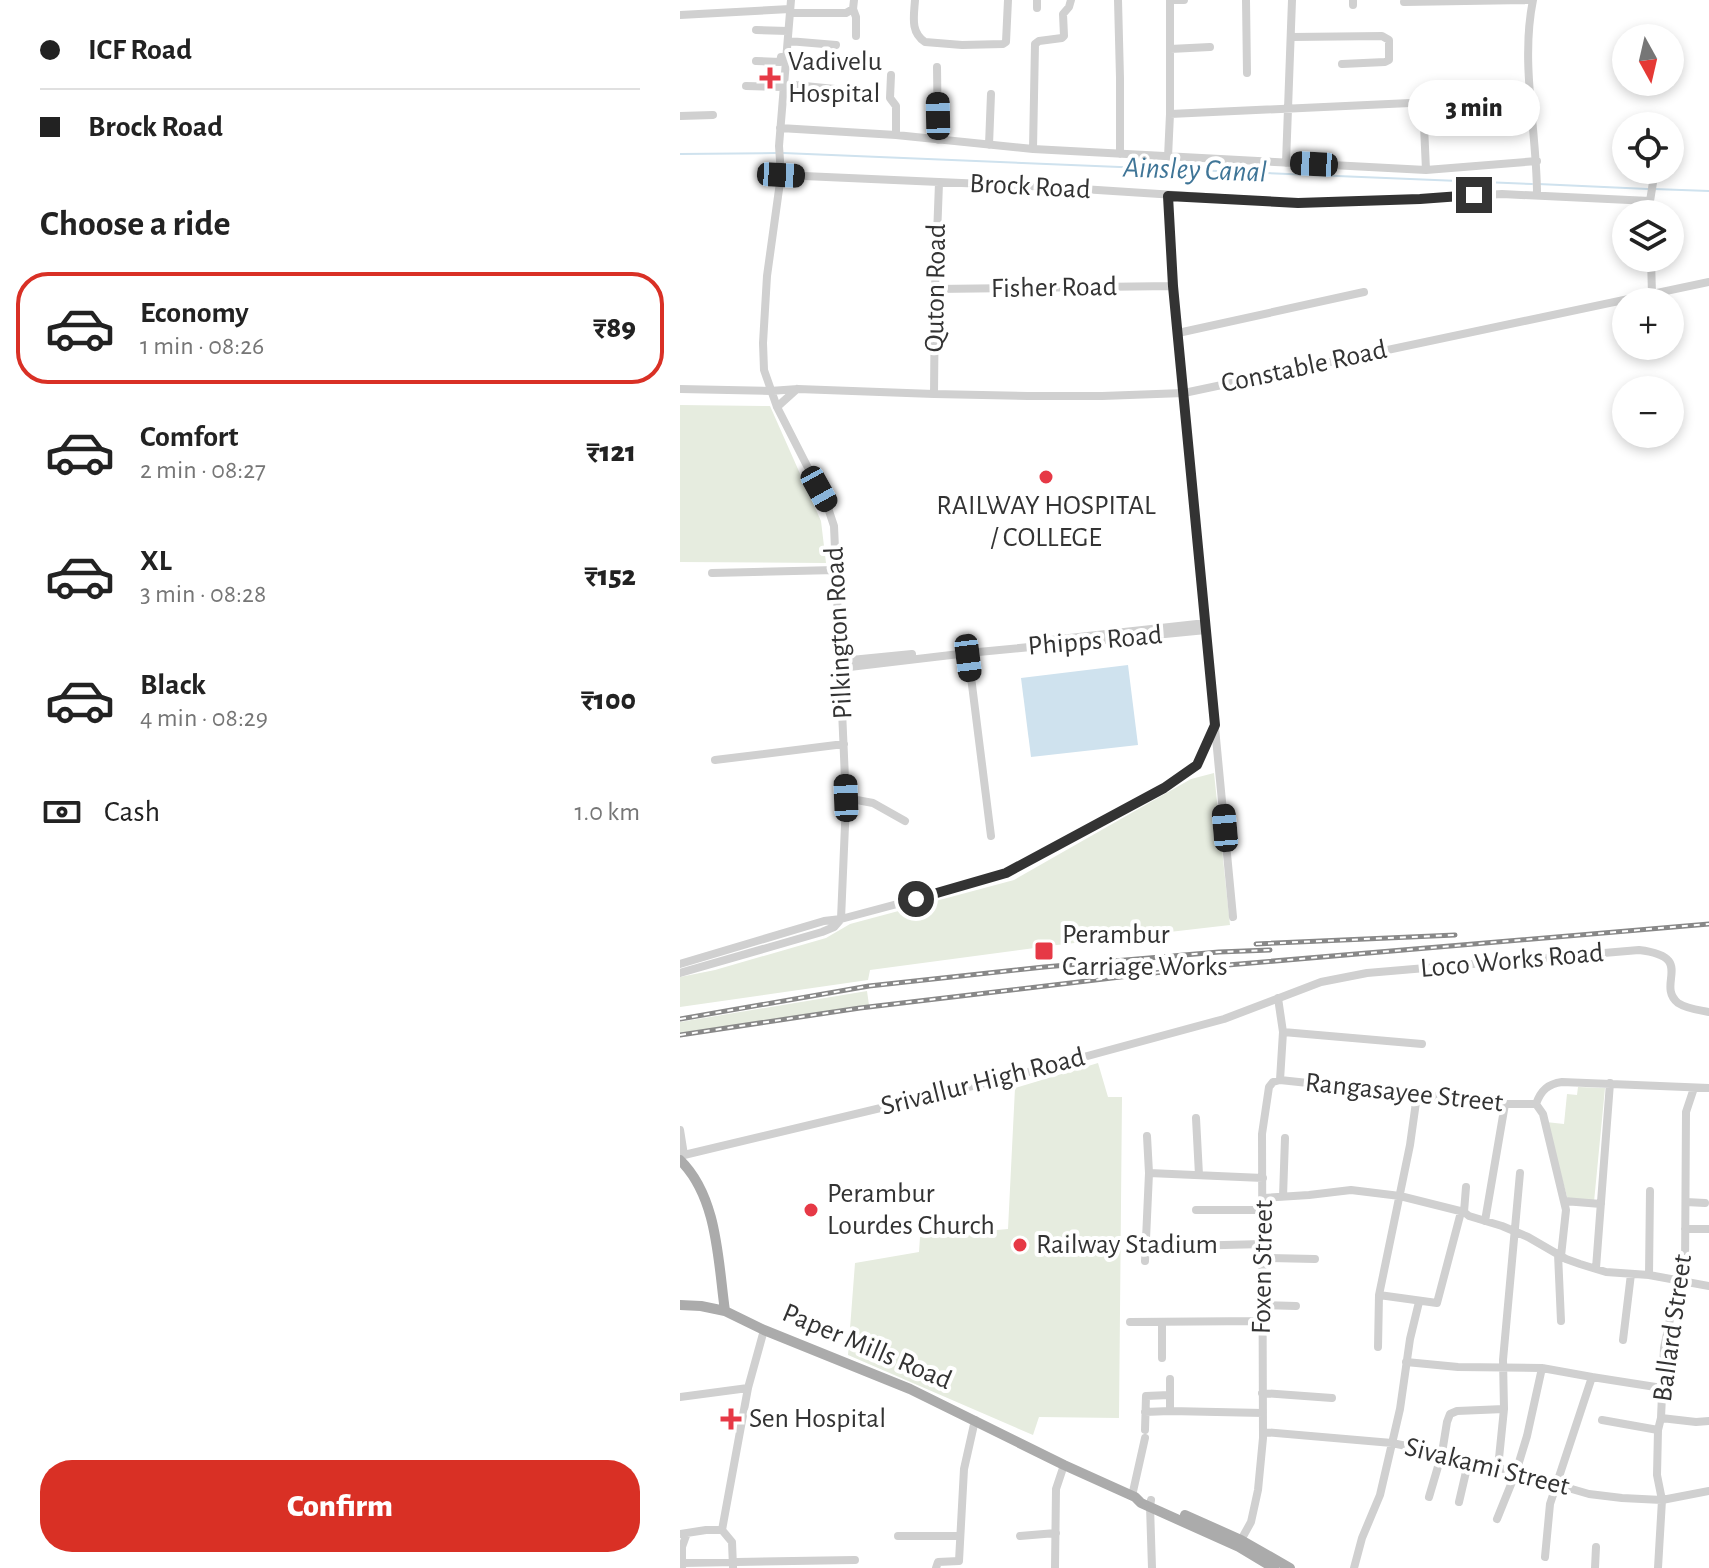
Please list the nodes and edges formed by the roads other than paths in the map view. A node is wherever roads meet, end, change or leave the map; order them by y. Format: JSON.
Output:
{"nodes":[{"id":1,"x":915,"y":0,"type":"edge"},
{"id":2,"x":1008,"y":0,"type":"edge"},
{"id":3,"x":1071,"y":0,"type":"edge"},
{"id":4,"x":1119,"y":0,"type":"edge"},
{"id":5,"x":1170,"y":0,"type":"edge"},
{"id":6,"x":1184,"y":0,"type":"edge"},
{"id":7,"x":1246,"y":0,"type":"edge"},
{"id":8,"x":1292,"y":0,"type":"edge"},
{"id":9,"x":1532,"y":0,"type":"edge"},
{"id":10,"x":1410,"y":1,"type":"edge"},
{"id":11,"x":854,"y":4,"type":"edge"},
{"id":12,"x":790,"y":7,"type":"edge"},
{"id":13,"x":680,"y":15,"type":"edge"},
{"id":14,"x":756,"y":30,"type":"dead end"},
{"id":15,"x":788,"y":36,"type":"junction"},
{"id":16,"x":856,"y":36,"type":"dead end"},
{"id":17,"x":1292,"y":37,"type":"junction"},
{"id":18,"x":836,"y":45,"type":"dead end"},
{"id":19,"x":1210,"y":47,"type":"dead end"},
{"id":20,"x":1170,"y":49,"type":"junction"},
{"id":21,"x":786,"y":58,"type":"junction"},
{"id":22,"x":756,"y":61,"type":"dead end"},
{"id":23,"x":1342,"y":64,"type":"dead end"},
{"id":24,"x":937,"y":67,"type":"dead end"},
{"id":25,"x":1247,"y":73,"type":"dead end"},
{"id":26,"x":891,"y":75,"type":"dead end"},
{"id":27,"x":746,"y":86,"type":"dead end"},
{"id":28,"x":784,"y":86,"type":"junction"},
{"id":29,"x":835,"y":89,"type":"dead end"},
{"id":30,"x":991,"y":94,"type":"dead end"},
{"id":31,"x":1475,"y":100,"type":"dead end"},
{"id":32,"x":1423,"y":103,"type":"junction"},
{"id":33,"x":1289,"y":110,"type":"junction"},
{"id":34,"x":1170,"y":114,"type":"junction"},
{"id":35,"x":713,"y":115,"type":"dead end"},
{"id":36,"x":680,"y":116,"type":"edge"},
{"id":37,"x":780,"y":128,"type":"junction"},
{"id":38,"x":896,"y":135,"type":"junction"},
{"id":39,"x":938,"y":140,"type":"junction"},
{"id":40,"x":989,"y":145,"type":"junction"},
{"id":41,"x":1033,"y":149,"type":"junction"},
{"id":42,"x":1120,"y":154,"type":"junction"},
{"id":43,"x":1168,"y":157,"type":"junction"},
{"id":44,"x":1537,"y":161,"type":"junction"},
{"id":45,"x":1286,"y":163,"type":"junction"},
{"id":46,"x":1426,"y":170,"type":"junction"},
{"id":47,"x":781,"y":175,"type":"junction"},
{"id":48,"x":939,"y":183,"type":"junction"},
{"id":49,"x":1653,"y":184,"type":"edge"},
{"id":50,"x":1651,"y":193,"type":"junction"},
{"id":51,"x":1537,"y":195,"type":"junction"},
{"id":52,"x":1168,"y":196,"type":"junction"},
{"id":53,"x":1651,"y":200,"type":"edge"},
{"id":54,"x":1709,"y":282,"type":"edge"},
{"id":55,"x":1173,"y":286,"type":"junction"},
{"id":56,"x":1683,"y":288,"type":"edge"},
{"id":57,"x":935,"y":289,"type":"junction"},
{"id":58,"x":1364,"y":292,"type":"dead end"},
{"id":59,"x":1612,"y":303,"type":"edge"},
{"id":60,"x":1178,"y":333,"type":"junction"},
{"id":61,"x":680,"y":389,"type":"edge"},
{"id":62,"x":798,"y":389,"type":"junction"},
{"id":63,"x":770,"y":391,"type":"junction"},
{"id":64,"x":1184,"y":393,"type":"junction"},
{"id":65,"x":934,"y":394,"type":"junction"},
{"id":66,"x":777,"y":407,"type":"junction"},
{"id":67,"x":836,"y":570,"type":"junction"},
{"id":68,"x":712,"y":573,"type":"dead end"},
{"id":69,"x":1206,"y":627,"type":"junction"},
{"id":70,"x":968,"y":653,"type":"junction"},
{"id":71,"x":841,"y":664,"type":"junction"},
{"id":72,"x":1215,"y":725,"type":"junction"},
{"id":73,"x":844,"y":744,"type":"junction"},
{"id":74,"x":715,"y":760,"type":"dead end"},
{"id":75,"x":846,"y":798,"type":"junction"},
{"id":76,"x":905,"y":821,"type":"dead end"},
{"id":77,"x":991,"y":836,"type":"dead end"},
{"id":78,"x":1233,"y":917,"type":"dead end"},
{"id":79,"x":841,"y":919,"type":"junction"},
{"id":80,"x":680,"y":964,"type":"edge"},
{"id":81,"x":680,"y":973,"type":"edge"},
{"id":82,"x":1278,"y":998,"type":"junction"},
{"id":83,"x":1709,"y":1012,"type":"edge"},
{"id":84,"x":1283,"y":1032,"type":"junction"},
{"id":85,"x":1422,"y":1044,"type":"dead end"},
{"id":86,"x":1280,"y":1080,"type":"junction"},
{"id":87,"x":1610,"y":1083,"type":"junction"},
{"id":88,"x":1694,"y":1088,"type":"junction"},
{"id":89,"x":1709,"y":1088,"type":"edge"},
{"id":90,"x":1417,"y":1095,"type":"junction"},
{"id":91,"x":1505,"y":1104,"type":"junction"},
{"id":92,"x":1536,"y":1104,"type":"junction"},
{"id":93,"x":1196,"y":1118,"type":"dead end"},
{"id":94,"x":680,"y":1130,"type":"edge"},
{"id":95,"x":1147,"y":1136,"type":"dead end"},
{"id":96,"x":1285,"y":1138,"type":"dead end"},
{"id":97,"x":681,"y":1157,"type":"edge"},
{"id":98,"x":1149,"y":1173,"type":"junction"},
{"id":99,"x":1520,"y":1173,"type":"dead end"},
{"id":100,"x":1199,"y":1175,"type":"junction"},
{"id":101,"x":1263,"y":1178,"type":"junction"},
{"id":102,"x":1466,"y":1187,"type":"dead end"},
{"id":103,"x":1650,"y":1191,"type":"dead end"},
{"id":104,"x":1400,"y":1196,"type":"junction"},
{"id":105,"x":1283,"y":1197,"type":"junction"},
{"id":106,"x":1264,"y":1198,"type":"junction"},
{"id":107,"x":1564,"y":1201,"type":"junction"},
{"id":108,"x":1686,"y":1202,"type":"junction"},
{"id":109,"x":1705,"y":1203,"type":"dead end"},
{"id":110,"x":1601,"y":1204,"type":"junction"},
{"id":111,"x":1196,"y":1210,"type":"dead end"},
{"id":112,"x":1263,"y":1210,"type":"junction"},
{"id":113,"x":1462,"y":1212,"type":"junction"},
{"id":114,"x":1485,"y":1221,"type":"junction"},
{"id":115,"x":1685,"y":1229,"type":"junction"},
{"id":116,"x":1709,"y":1229,"type":"edge"},
{"id":117,"x":1514,"y":1231,"type":"junction"},
{"id":118,"x":1264,"y":1244,"type":"junction"},
{"id":119,"x":1184,"y":1246,"type":"dead end"},
{"id":120,"x":1560,"y":1255,"type":"junction"},
{"id":121,"x":1264,"y":1258,"type":"junction"},
{"id":122,"x":1315,"y":1259,"type":"dead end"},
{"id":123,"x":1145,"y":1261,"type":"dead end"},
{"id":124,"x":1596,"y":1268,"type":"junction"},
{"id":125,"x":1631,"y":1274,"type":"junction"},
{"id":126,"x":1649,"y":1275,"type":"junction"},
{"id":127,"x":1681,"y":1282,"type":"junction"},
{"id":128,"x":1709,"y":1286,"type":"edge"},
{"id":129,"x":1379,"y":1295,"type":"junction"},
{"id":130,"x":1419,"y":1302,"type":"junction"},
{"id":131,"x":680,"y":1305,"type":"edge"},
{"id":132,"x":1262,"y":1305,"type":"junction"},
{"id":133,"x":1296,"y":1306,"type":"dead end"},
{"id":134,"x":725,"y":1311,"type":"junction"},
{"id":135,"x":1261,"y":1321,"type":"junction"},
{"id":136,"x":1561,"y":1321,"type":"dead end"},
{"id":137,"x":1130,"y":1322,"type":"dead end"},
{"id":138,"x":1162,"y":1322,"type":"junction"},
{"id":139,"x":764,"y":1330,"type":"junction"},
{"id":140,"x":1623,"y":1340,"type":"dead end"},
{"id":141,"x":1378,"y":1347,"type":"dead end"},
{"id":142,"x":1162,"y":1358,"type":"dead end"},
{"id":143,"x":1406,"y":1362,"type":"junction"},
{"id":144,"x":1503,"y":1367,"type":"junction"},
{"id":145,"x":1542,"y":1368,"type":"junction"},
{"id":146,"x":1592,"y":1377,"type":"junction"},
{"id":147,"x":1170,"y":1379,"type":"dead end"},
{"id":148,"x":748,"y":1388,"type":"junction"},
{"id":149,"x":1662,"y":1388,"type":"junction"},
{"id":150,"x":1262,"y":1393,"type":"junction"},
{"id":151,"x":1169,"y":1395,"type":"junction"},
{"id":152,"x":680,"y":1397,"type":"edge"},
{"id":153,"x":1332,"y":1398,"type":"dead end"},
{"id":154,"x":1504,"y":1409,"type":"junction"},
{"id":155,"x":1170,"y":1411,"type":"junction"},
{"id":156,"x":1145,"y":1412,"type":"junction"},
{"id":157,"x":1263,"y":1413,"type":"junction"},
{"id":158,"x":1661,"y":1418,"type":"junction"},
{"id":159,"x":975,"y":1420,"type":"junction"},
{"id":160,"x":1602,"y":1420,"type":"dead end"},
{"id":161,"x":1709,"y":1421,"type":"edge"},
{"id":162,"x":1658,"y":1430,"type":"junction"},
{"id":163,"x":1263,"y":1432,"type":"junction"},
{"id":164,"x":1392,"y":1443,"type":"junction"},
{"id":165,"x":1442,"y":1453,"type":"junction"},
{"id":166,"x":1469,"y":1459,"type":"junction"},
{"id":167,"x":1064,"y":1465,"type":"junction"},
{"id":168,"x":1498,"y":1468,"type":"junction"},
{"id":169,"x":1516,"y":1472,"type":"junction"},
{"id":170,"x":1556,"y":1484,"type":"junction"},
{"id":171,"x":1709,"y":1491,"type":"edge"},
{"id":172,"x":1133,"y":1496,"type":"junction"},
{"id":173,"x":1429,"y":1497,"type":"dead end"},
{"id":174,"x":1662,"y":1500,"type":"junction"},
{"id":175,"x":1459,"y":1502,"type":"dead end"},
{"id":176,"x":1151,"y":1503,"type":"junction"},
{"id":177,"x":1497,"y":1519,"type":"dead end"},
{"id":178,"x":722,"y":1530,"type":"junction"},
{"id":179,"x":1056,"y":1533,"type":"junction"},
{"id":180,"x":684,"y":1534,"type":"edge"},
{"id":181,"x":898,"y":1536,"type":"dead end"},
{"id":182,"x":960,"y":1536,"type":"junction"},
{"id":183,"x":1020,"y":1536,"type":"dead end"},
{"id":184,"x":1241,"y":1540,"type":"junction"},
{"id":185,"x":1596,"y":1547,"type":"dead end"},
{"id":186,"x":1545,"y":1557,"type":"dead end"},
{"id":187,"x":855,"y":1560,"type":"dead end"},
{"id":188,"x":959,"y":1564,"type":"edge"},
{"id":189,"x":1267,"y":1564,"type":"edge"},
{"id":190,"x":682,"y":1565,"type":"edge"},
{"id":191,"x":734,"y":1565,"type":"edge"},
{"id":192,"x":781,"y":1565,"type":"edge"},
{"id":193,"x":936,"y":1568,"type":"edge"},
{"id":194,"x":1055,"y":1568,"type":"edge"},
{"id":195,"x":1152,"y":1568,"type":"edge"},
{"id":196,"x":1290,"y":1568,"type":"edge"},
{"id":197,"x":1354,"y":1568,"type":"edge"},
{"id":198,"x":1595,"y":1568,"type":"edge"},
{"id":199,"x":1659,"y":1568,"type":"edge"}],
"edges":[{"from":1,"to":2,"type":"street"},
{"from":3,"to":41,"type":"street"},
{"from":4,"to":42,"type":"street"},
{"from":5,"to":6,"type":"street"},
{"from":5,"to":20,"type":"street"},
{"from":7,"to":25,"type":"street"},
{"from":8,"to":17,"type":"street"},
{"from":9,"to":10,"type":"street"},
{"from":9,"to":44,"type":"street"},
{"from":11,"to":12,"type":"street"},
{"from":11,"to":16,"type":"street"},
{"from":12,"to":13,"type":"street"},
{"from":12,"to":15,"type":"street","name":"Pilkington Road"},
{"from":14,"to":15,"type":"street"},
{"from":15,"to":18,"type":"street"},
{"from":15,"to":21,"type":"street","name":"Pilkington Road"},
{"from":17,"to":23,"type":"street"},
{"from":17,"to":33,"type":"street"},
{"from":19,"to":20,"type":"street"},
{"from":20,"to":34,"type":"street"},
{"from":21,"to":22,"type":"street"},
{"from":21,"to":28,"type":"street","name":"Pilkington Road"},
{"from":24,"to":39,"type":"street"},
{"from":26,"to":38,"type":"street"},
{"from":27,"to":28,"type":"street"},
{"from":28,"to":29,"type":"street"},
{"from":28,"to":37,"type":"street","name":"Pilkington Road"},
{"from":30,"to":40,"type":"street"},
{"from":31,"to":32,"type":"street"},
{"from":32,"to":33,"type":"street"},
{"from":32,"to":46,"type":"street"},
{"from":33,"to":34,"type":"street"},
{"from":33,"to":45,"type":"street"},
{"from":34,"to":43,"type":"street"},
{"from":35,"to":36,"type":"street"},
{"from":37,"to":38,"type":"street"},
{"from":37,"to":47,"type":"street","name":"Pilkington Road"},
{"from":38,"to":39,"type":"street"},
{"from":39,"to":40,"type":"street"},
{"from":40,"to":41,"type":"street"},
{"from":41,"to":42,"type":"street"},
{"from":42,"to":43,"type":"street"},
{"from":43,"to":45,"type":"street"},
{"from":44,"to":46,"type":"street"},
{"from":44,"to":51,"type":"street"},
{"from":45,"to":46,"type":"street"},
{"from":47,"to":48,"type":"street","name":"Brock Road"},
{"from":47,"to":63,"type":"street","name":"Pilkington Road"},
{"from":48,"to":52,"type":"street","name":"Brock Road"},
{"from":48,"to":57,"type":"street","name":"Quton Road"},
{"from":49,"to":50,"type":"street"},
{"from":50,"to":51,"type":"street","name":"Brock Road"},
{"from":50,"to":53,"type":"street"},
{"from":51,"to":52,"type":"street","name":"Brock Road"},
{"from":52,"to":55,"type":"street"},
{"from":54,"to":56,"type":"street","name":"Constable Road"},
{"from":55,"to":57,"type":"street","name":"Fisher Road"},
{"from":55,"to":60,"type":"street"},
{"from":57,"to":65,"type":"street","name":"Quton Road"},
{"from":58,"to":60,"type":"street"},
{"from":59,"to":64,"type":"street","name":"Constable Road"},
{"from":60,"to":64,"type":"street"},
{"from":61,"to":63,"type":"street","name":"Constable Road"},
{"from":62,"to":63,"type":"street","name":"Constable Road"},
{"from":62,"to":65,"type":"street","name":"Constable Road"},
{"from":62,"to":66,"type":"street"},
{"from":63,"to":66,"type":"street","name":"Pilkington Road"},
{"from":64,"to":65,"type":"street","name":"Constable Road"},
{"from":64,"to":69,"type":"street"},
{"from":66,"to":67,"type":"street","name":"Pilkington Road"},
{"from":67,"to":68,"type":"street"},
{"from":67,"to":71,"type":"street","name":"Pilkington Road"},
{"from":69,"to":70,"type":"street","name":"Phipps Road"},
{"from":69,"to":71,"type":"street","name":"Phipps Road"},
{"from":69,"to":72,"type":"street"},
{"from":70,"to":71,"type":"street","name":"Phipps Road"},
{"from":70,"to":77,"type":"street"},
{"from":71,"to":73,"type":"street","name":"Pilkington Road"},
{"from":72,"to":78,"type":"street"},
{"from":72,"to":79,"type":"street"},
{"from":73,"to":74,"type":"street"},
{"from":73,"to":75,"type":"street","name":"Pilkington Road"},
{"from":75,"to":76,"type":"street"},
{"from":75,"to":79,"type":"street","name":"Pilkington Road"},
{"from":79,"to":80,"type":"street"},
{"from":79,"to":81,"type":"street"},
{"from":82,"to":83,"type":"street","name":"Loco Works Road"},
{"from":82,"to":84,"type":"street","name":"Foxen Street"},
{"from":82,"to":97,"type":"street","name":"Srivallur High Road"},
{"from":84,"to":85,"type":"street"},
{"from":84,"to":86,"type":"street","name":"Foxen Street"},
{"from":86,"to":90,"type":"street","name":"Rangasayee Street"},
{"from":86,"to":101,"type":"street","name":"Foxen Street"},
{"from":87,"to":88,"type":"street","name":"Rangasayee Street"},
{"from":87,"to":92,"type":"street","name":"Rangasayee Street"},
{"from":87,"to":110,"type":"street"},
{"from":88,"to":89,"type":"street","name":"Rangasayee Street"},
{"from":88,"to":108,"type":"street","name":"Ballard Street"},
{"from":90,"to":91,"type":"street","name":"Rangasayee Street"},
{"from":90,"to":104,"type":"street"},
{"from":91,"to":92,"type":"street","name":"Rangasayee Street"},
{"from":91,"to":114,"type":"street"},
{"from":92,"to":107,"type":"street"},
{"from":93,"to":100,"type":"street"},
{"from":94,"to":97,"type":"street"},
{"from":95,"to":98,"type":"street"},
{"from":96,"to":105,"type":"street"},
{"from":97,"to":134,"type":"main road"},
{"from":98,"to":100,"type":"street"},
{"from":98,"to":123,"type":"street"},
{"from":99,"to":117,"type":"street"},
{"from":100,"to":101,"type":"street"},
{"from":101,"to":106,"type":"street","name":"Foxen Street"},
{"from":102,"to":113,"type":"street"},
{"from":103,"to":126,"type":"street"},
{"from":104,"to":105,"type":"street"},
{"from":104,"to":113,"type":"street"},
{"from":104,"to":129,"type":"street"},
{"from":105,"to":106,"type":"street"},
{"from":106,"to":112,"type":"street","name":"Foxen Street"},
{"from":107,"to":110,"type":"street"},
{"from":107,"to":120,"type":"street"},
{"from":108,"to":109,"type":"street"},
{"from":108,"to":115,"type":"street","name":"Ballard Street"},
{"from":110,"to":124,"type":"street"},
{"from":111,"to":112,"type":"street"},
{"from":112,"to":118,"type":"street","name":"Foxen Street"},
{"from":113,"to":114,"type":"street"},
{"from":113,"to":130,"type":"street"},
{"from":114,"to":117,"type":"street"},
{"from":115,"to":116,"type":"street"},
{"from":115,"to":127,"type":"street","name":"Ballard Street"},
{"from":117,"to":120,"type":"street"},
{"from":117,"to":144,"type":"street"},
{"from":118,"to":119,"type":"street"},
{"from":118,"to":121,"type":"street","name":"Foxen Street"},
{"from":120,"to":124,"type":"street"},
{"from":120,"to":136,"type":"street"},
{"from":121,"to":122,"type":"street"},
{"from":121,"to":132,"type":"street","name":"Foxen Street"},
{"from":124,"to":125,"type":"street"},
{"from":125,"to":126,"type":"street"},
{"from":125,"to":140,"type":"street"},
{"from":126,"to":127,"type":"street"},
{"from":127,"to":128,"type":"street"},
{"from":127,"to":149,"type":"street","name":"Ballard Street"},
{"from":129,"to":130,"type":"street"},
{"from":129,"to":141,"type":"street"},
{"from":130,"to":143,"type":"street"},
{"from":131,"to":134,"type":"main road","name":"Paper Mills Road"},
{"from":132,"to":133,"type":"street"},
{"from":132,"to":135,"type":"street","name":"Foxen Street"},
{"from":134,"to":139,"type":"main road","name":"Paper Mills Road"},
{"from":135,"to":138,"type":"street"},
{"from":135,"to":150,"type":"street","name":"Foxen Street"},
{"from":137,"to":138,"type":"street"},
{"from":138,"to":142,"type":"street"},
{"from":139,"to":148,"type":"street"},
{"from":139,"to":159,"type":"main road","name":"Paper Mills Road"},
{"from":143,"to":144,"type":"street"},
{"from":143,"to":164,"type":"street"},
{"from":144,"to":145,"type":"street"},
{"from":144,"to":154,"type":"street"},
{"from":145,"to":146,"type":"street"},
{"from":145,"to":169,"type":"street"},
{"from":146,"to":149,"type":"street"},
{"from":146,"to":170,"type":"street"},
{"from":147,"to":151,"type":"street"},
{"from":148,"to":152,"type":"street"},
{"from":148,"to":178,"type":"street"},
{"from":149,"to":158,"type":"street","name":"Ballard Street"},
{"from":150,"to":153,"type":"street"},
{"from":150,"to":157,"type":"street","name":"Foxen Street"},
{"from":151,"to":155,"type":"street"},
{"from":151,"to":156,"type":"street"},
{"from":154,"to":165,"type":"street"},
{"from":154,"to":168,"type":"street"},
{"from":155,"to":156,"type":"street"},
{"from":155,"to":157,"type":"street"},
{"from":156,"to":172,"type":"street"},
{"from":157,"to":163,"type":"street","name":"Foxen Street"},
{"from":158,"to":161,"type":"street"},
{"from":158,"to":162,"type":"street","name":"Ballard Street"},
{"from":159,"to":167,"type":"main road","name":"Paper Mills Road"},
{"from":159,"to":182,"type":"street"},
{"from":160,"to":162,"type":"street"},
{"from":162,"to":174,"type":"street","name":"Ballard Street"},
{"from":163,"to":164,"type":"street","name":"Sivakami Street"},
{"from":163,"to":184,"type":"street","name":"Foxen Street"},
{"from":164,"to":165,"type":"street","name":"Sivakami Street"},
{"from":164,"to":197,"type":"street"},
{"from":165,"to":166,"type":"street","name":"Sivakami Street"},
{"from":165,"to":173,"type":"street"},
{"from":166,"to":168,"type":"street","name":"Sivakami Street"},
{"from":166,"to":175,"type":"street"},
{"from":167,"to":172,"type":"main road","name":"Paper Mills Road"},
{"from":167,"to":179,"type":"street"},
{"from":168,"to":169,"type":"street","name":"Sivakami Street"},
{"from":169,"to":170,"type":"street","name":"Sivakami Street"},
{"from":169,"to":177,"type":"street"},
{"from":170,"to":174,"type":"street","name":"Sivakami Street"},
{"from":170,"to":186,"type":"street"},
{"from":171,"to":174,"type":"street","name":"Sivakami Street"},
{"from":172,"to":176,"type":"main road","name":"Paper Mills Road"},
{"from":174,"to":199,"type":"street","name":"Ballard Street"},
{"from":176,"to":184,"type":"main road","name":"Paper Mills Road"},
{"from":176,"to":189,"type":"main road","name":"Paper Mills Road"},
{"from":176,"to":195,"type":"street"},
{"from":178,"to":180,"type":"street"},
{"from":178,"to":191,"type":"street"},
{"from":179,"to":183,"type":"street"},
{"from":179,"to":194,"type":"street"},
{"from":180,"to":190,"type":"street"},
{"from":181,"to":182,"type":"street"},
{"from":182,"to":188,"type":"street"},
{"from":184,"to":189,"type":"main road","name":"Paper Mills Road"},
{"from":185,"to":198,"type":"street"},
{"from":187,"to":192,"type":"street"},
{"from":188,"to":193,"type":"street"},
{"from":189,"to":196,"type":"main road","name":"Paper Mills Road"},
{"from":190,"to":191,"type":"street"},
{"from":191,"to":192,"type":"street"}]}
